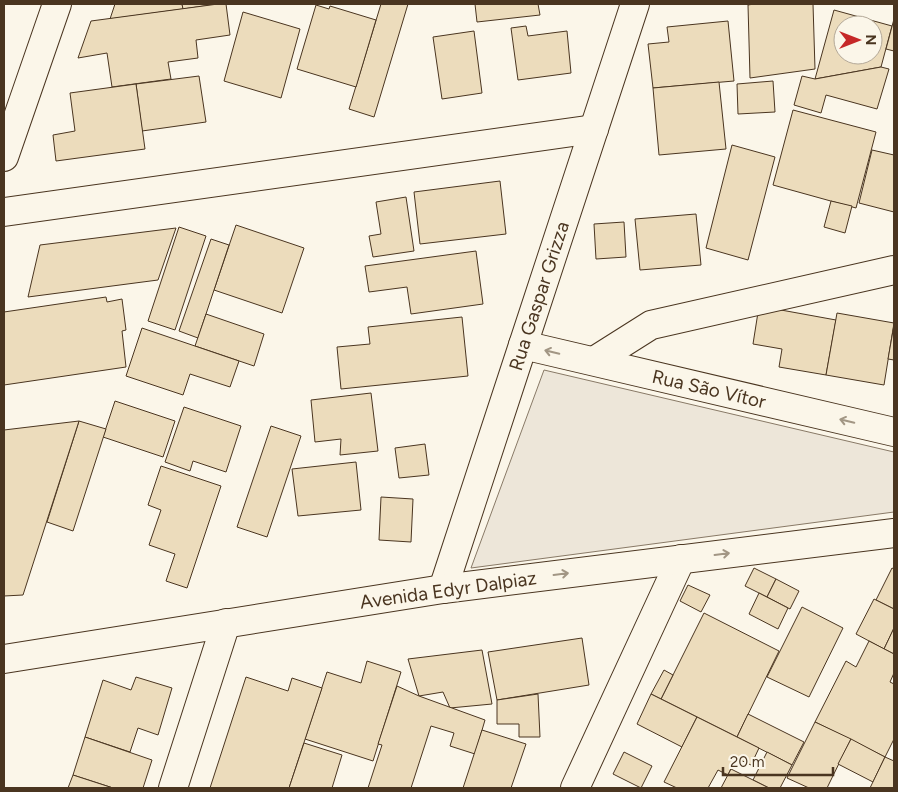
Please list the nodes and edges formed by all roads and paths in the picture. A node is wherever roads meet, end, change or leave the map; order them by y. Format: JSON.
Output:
{"nodes":[{"id":1,"x":57,"y":4,"type":"edge"},
{"id":2,"x":636,"y":4,"type":"edge"},
{"id":3,"x":594,"y":129,"type":"junction"},
{"id":4,"x":4,"y":157,"type":"edge"},
{"id":5,"x":4,"y":212,"type":"edge"},
{"id":6,"x":894,"y":270,"type":"edge"},
{"id":7,"x":523,"y":345,"type":"junction"},
{"id":8,"x":594,"y":361,"type":"junction"},
{"id":9,"x":894,"y":432,"type":"edge"},
{"id":10,"x":894,"y":533,"type":"edge"},
{"id":11,"x":681,"y":559,"type":"junction"},
{"id":12,"x":443,"y":589,"type":"junction"},
{"id":13,"x":226,"y":623,"type":"junction"},
{"id":14,"x":4,"y":659,"type":"edge"},
{"id":15,"x":173,"y":788,"type":"edge"},
{"id":16,"x":575,"y":788,"type":"edge"}],
"edges":[{"from":1,"to":4,"type":"street"},
{"from":2,"to":3,"type":"street","name":"Rua Gaspar Grizza"},
{"from":3,"to":5,"type":"street"},
{"from":3,"to":7,"type":"street","name":"Rua Gaspar Grizza"},
{"from":6,"to":8,"type":"street"},
{"from":8,"to":7,"type":"street","name":"Rua São Vítor","one_way":true},
{"from":7,"to":12,"type":"street","name":"Rua Gaspar Grizza"},
{"from":9,"to":8,"type":"street","name":"Rua São Vítor","one_way":true},
{"from":11,"to":10,"type":"street","name":"Avenida Edyr Dalpiaz","one_way":true},
{"from":12,"to":11,"type":"street","name":"Avenida Edyr Dalpiaz","one_way":true},
{"from":11,"to":16,"type":"street"},
{"from":12,"to":13,"type":"street","name":"Avenida Edyr Dalpiaz"},
{"from":13,"to":14,"type":"street","name":"Avenida Edyr Dalpiaz"},
{"from":13,"to":15,"type":"street"}]}
